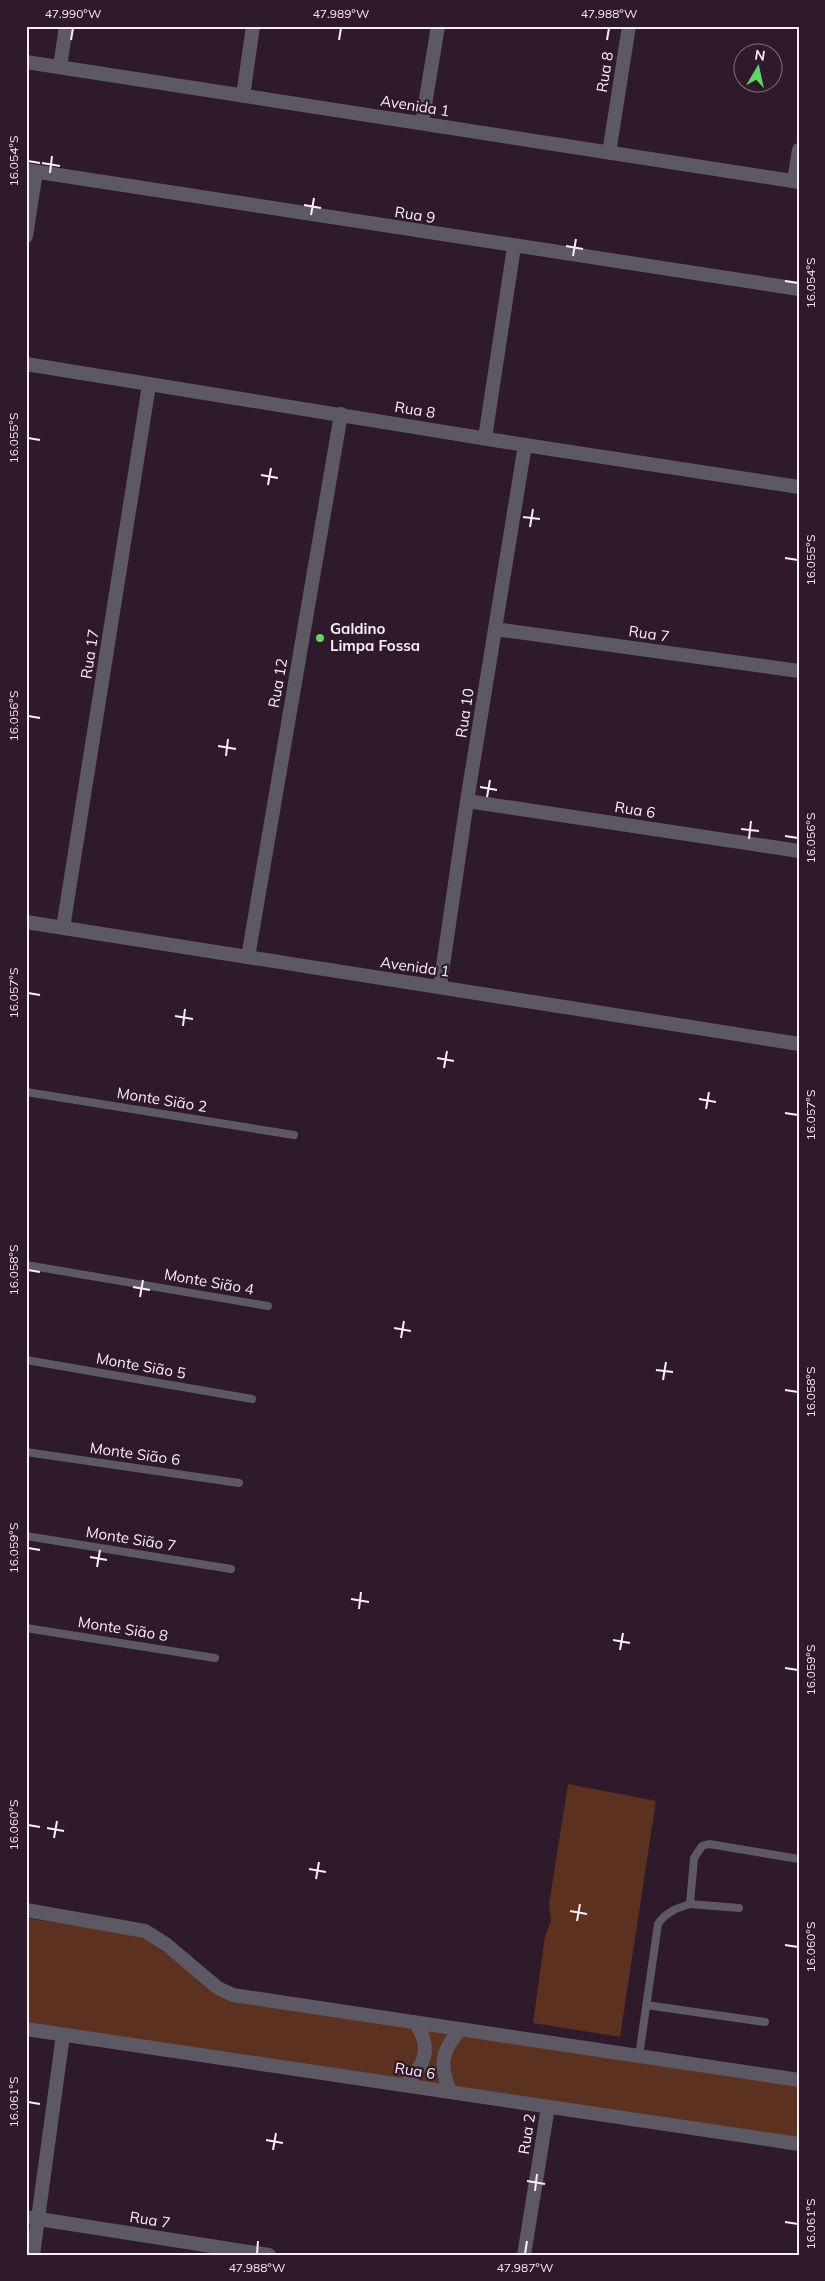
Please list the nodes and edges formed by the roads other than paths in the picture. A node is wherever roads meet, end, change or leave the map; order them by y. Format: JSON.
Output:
{"nodes":[{"id":1,"x":66,"y":26,"type":"edge"},
{"id":2,"x":253,"y":26,"type":"edge"},
{"id":3,"x":438,"y":26,"type":"edge"},
{"id":4,"x":629,"y":26,"type":"edge"},
{"id":5,"x":26,"y":62,"type":"edge"},
{"id":6,"x":60,"y":67,"type":"junction"},
{"id":7,"x":243,"y":96,"type":"junction"},
{"id":8,"x":422,"y":123,"type":"junction"},
{"id":9,"x":799,"y":150,"type":"edge"},
{"id":10,"x":609,"y":153,"type":"junction"},
{"id":11,"x":31,"y":171,"type":"edge"},
{"id":12,"x":796,"y":181,"type":"edge"},
{"id":13,"x":26,"y":236,"type":"edge"},
{"id":14,"x":514,"y":247,"type":"junction"},
{"id":15,"x":799,"y":290,"type":"edge"},
{"id":16,"x":26,"y":364,"type":"edge"},
{"id":17,"x":149,"y":385,"type":"junction"},
{"id":18,"x":341,"y":414,"type":"junction"},
{"id":19,"x":485,"y":438,"type":"junction"},
{"id":20,"x":525,"y":445,"type":"junction"},
{"id":21,"x":799,"y":487,"type":"edge"},
{"id":22,"x":495,"y":629,"type":"junction"},
{"id":23,"x":799,"y":671,"type":"edge"},
{"id":24,"x":467,"y":801,"type":"junction"},
{"id":25,"x":799,"y":851,"type":"edge"},
{"id":26,"x":26,"y":922,"type":"edge"},
{"id":27,"x":63,"y":928,"type":"junction"},
{"id":28,"x":248,"y":957,"type":"junction"},
{"id":29,"x":440,"y":986,"type":"junction"},
{"id":30,"x":799,"y":1044,"type":"edge"},
{"id":31,"x":26,"y":1092,"type":"edge"},
{"id":32,"x":294,"y":1135,"type":"dead end"},
{"id":33,"x":26,"y":1265,"type":"edge"},
{"id":34,"x":268,"y":1306,"type":"dead end"},
{"id":35,"x":26,"y":1360,"type":"edge"},
{"id":36,"x":252,"y":1399,"type":"dead end"},
{"id":37,"x":26,"y":1452,"type":"edge"},
{"id":38,"x":239,"y":1483,"type":"dead end"},
{"id":39,"x":26,"y":1536,"type":"edge"},
{"id":40,"x":231,"y":1569,"type":"dead end"},
{"id":41,"x":26,"y":1628,"type":"edge"},
{"id":42,"x":215,"y":1658,"type":"dead end"},
{"id":43,"x":799,"y":1859,"type":"edge"},
{"id":44,"x":690,"y":1904,"type":"junction"},
{"id":45,"x":739,"y":1908,"type":"dead end"},
{"id":46,"x":26,"y":1910,"type":"edge"},
{"id":47,"x":646,"y":2005,"type":"junction"},
{"id":48,"x":415,"y":2022,"type":"junction"},
{"id":49,"x":765,"y":2022,"type":"dead end"},
{"id":50,"x":26,"y":2029,"type":"edge"},
{"id":51,"x":461,"y":2029,"type":"junction"},
{"id":52,"x":63,"y":2035,"type":"junction"},
{"id":53,"x":638,"y":2056,"type":"junction"},
{"id":54,"x":799,"y":2080,"type":"edge"},
{"id":55,"x":404,"y":2085,"type":"junction"},
{"id":56,"x":450,"y":2092,"type":"junction"},
{"id":57,"x":548,"y":2108,"type":"junction"},
{"id":58,"x":799,"y":2144,"type":"edge"},
{"id":59,"x":33,"y":2218,"type":"edge"},
{"id":60,"x":33,"y":2255,"type":"edge"},
{"id":61,"x":270,"y":2255,"type":"edge"},
{"id":62,"x":524,"y":2255,"type":"edge"}],
"edges":[{"from":1,"to":6,"type":"street"},
{"from":2,"to":7,"type":"street"},
{"from":3,"to":8,"type":"street"},
{"from":4,"to":10,"type":"street","name":"Rua 8"},
{"from":5,"to":6,"type":"street","name":"Avenida 1"},
{"from":6,"to":7,"type":"street","name":"Avenida 1"},
{"from":7,"to":8,"type":"street","name":"Avenida 1"},
{"from":8,"to":10,"type":"street","name":"Avenida 1"},
{"from":9,"to":12,"type":"street"},
{"from":10,"to":12,"type":"street","name":"Avenida 1"},
{"from":11,"to":13,"type":"street"},
{"from":11,"to":14,"type":"street","name":"Rua 9"},
{"from":14,"to":15,"type":"street","name":"Rua 9"},
{"from":14,"to":19,"type":"street"},
{"from":16,"to":17,"type":"street","name":"Rua 8"},
{"from":17,"to":18,"type":"street","name":"Rua 8"},
{"from":17,"to":27,"type":"street","name":"Rua 17"},
{"from":18,"to":19,"type":"street","name":"Rua 8"},
{"from":18,"to":28,"type":"street","name":"Rua 12"},
{"from":19,"to":20,"type":"street","name":"Rua 8"},
{"from":20,"to":21,"type":"street","name":"Rua 8"},
{"from":20,"to":22,"type":"street","name":"Rua 10"},
{"from":22,"to":23,"type":"street","name":"Rua 7"},
{"from":22,"to":24,"type":"street","name":"Rua 10"},
{"from":24,"to":25,"type":"street","name":"Rua 6"},
{"from":24,"to":29,"type":"street","name":"Rua 10"},
{"from":26,"to":27,"type":"street","name":"Avenida 1"},
{"from":27,"to":28,"type":"street","name":"Avenida 1"},
{"from":28,"to":29,"type":"street","name":"Avenida 1"},
{"from":29,"to":30,"type":"street","name":"Avenida 1"},
{"from":31,"to":32,"type":"lane","name":"Monte Sião 2"},
{"from":33,"to":34,"type":"lane","name":"Monte Sião 4"},
{"from":35,"to":36,"type":"lane","name":"Monte Sião 5"},
{"from":37,"to":38,"type":"lane","name":"Monte Sião 6"},
{"from":39,"to":40,"type":"lane","name":"Monte Sião 7"},
{"from":41,"to":42,"type":"lane","name":"Monte Sião 8"},
{"from":43,"to":44,"type":"lane"},
{"from":44,"to":45,"type":"lane"},
{"from":44,"to":47,"type":"lane"},
{"from":46,"to":48,"type":"street"},
{"from":47,"to":49,"type":"lane"},
{"from":47,"to":53,"type":"lane"},
{"from":48,"to":51,"type":"street"},
{"from":48,"to":55,"type":"street"},
{"from":50,"to":52,"type":"street","name":"Rua 6"},
{"from":51,"to":53,"type":"street"},
{"from":51,"to":56,"type":"street"},
{"from":52,"to":55,"type":"street","name":"Rua 6"},
{"from":52,"to":59,"type":"street"},
{"from":53,"to":54,"type":"street"},
{"from":55,"to":56,"type":"street","name":"Rua 6"},
{"from":56,"to":57,"type":"street","name":"Rua 6"},
{"from":57,"to":58,"type":"street","name":"Rua 6"},
{"from":57,"to":62,"type":"street","name":"Rua 2"},
{"from":59,"to":60,"type":"street"},
{"from":59,"to":61,"type":"street","name":"Rua 7"}]}
